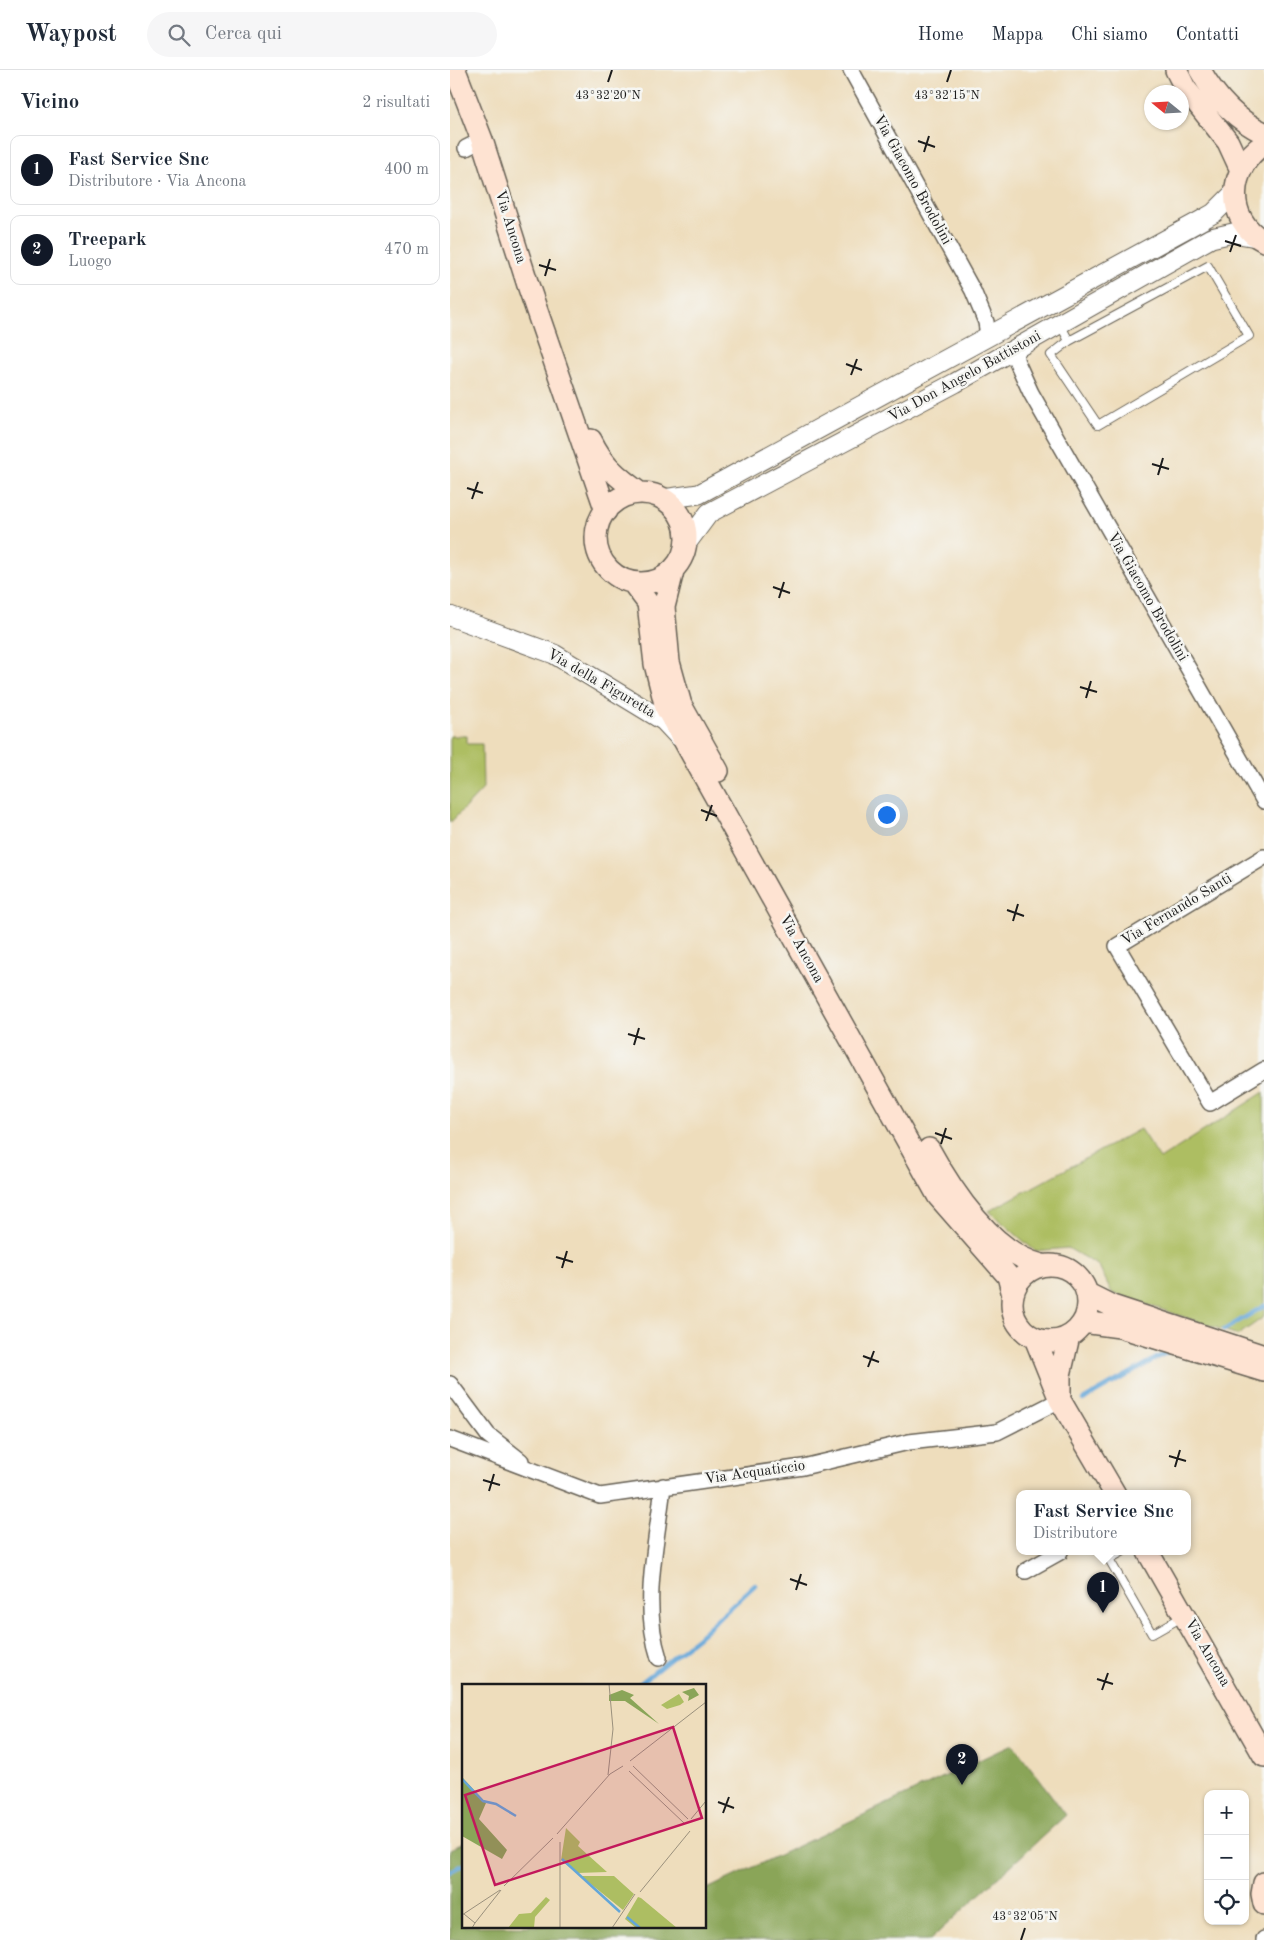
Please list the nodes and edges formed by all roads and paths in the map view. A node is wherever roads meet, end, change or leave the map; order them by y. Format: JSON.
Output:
{"nodes":[{"id":1,"x":455,"y":70,"type":"edge"},
{"id":2,"x":850,"y":70,"type":"edge"},
{"id":3,"x":1176,"y":70,"type":"edge"},
{"id":4,"x":1200,"y":70,"type":"edge"},
{"id":5,"x":1264,"y":133,"type":"edge"},
{"id":6,"x":1264,"y":144,"type":"edge"},
{"id":7,"x":1240,"y":168,"type":"junction"},
{"id":8,"x":1234,"y":193,"type":"junction"},
{"id":9,"x":1260,"y":239,"type":"edge"},
{"id":10,"x":996,"y":332,"type":"junction"},
{"id":11,"x":1064,"y":333,"type":"junction"},
{"id":12,"x":1008,"y":354,"type":"junction"},
{"id":13,"x":563,"y":384,"type":"junction"},
{"id":14,"x":640,"y":493,"type":"junction"},
{"id":15,"x":663,"y":499,"type":"junction"},
{"id":16,"x":606,"y":510,"type":"junction"},
{"id":17,"x":686,"y":544,"type":"junction"},
{"id":18,"x":673,"y":571,"type":"junction"},
{"id":19,"x":633,"y":583,"type":"junction"},
{"id":20,"x":450,"y":616,"type":"edge"},
{"id":21,"x":687,"y":746,"type":"junction"},
{"id":22,"x":1264,"y":801,"type":"edge"},
{"id":23,"x":1264,"y":857,"type":"edge"},
{"id":24,"x":1264,"y":1070,"type":"edge"},
{"id":25,"x":1042,"y":1265,"type":"junction"},
{"id":26,"x":1088,"y":1294,"type":"junction"},
{"id":27,"x":1013,"y":1295,"type":"junction"},
{"id":28,"x":1076,"y":1329,"type":"junction"},
{"id":29,"x":1035,"y":1338,"type":"junction"},
{"id":30,"x":1264,"y":1356,"type":"edge"},
{"id":31,"x":1264,"y":1371,"type":"edge"},
{"id":32,"x":450,"y":1384,"type":"edge"},
{"id":33,"x":1060,"y":1400,"type":"junction"},
{"id":34,"x":450,"y":1439,"type":"edge"},
{"id":35,"x":534,"y":1471,"type":"junction"},
{"id":36,"x":663,"y":1486,"type":"junction"},
{"id":37,"x":1113,"y":1490,"type":"edge"},
{"id":38,"x":1055,"y":1555,"type":"edge"},
{"id":39,"x":1116,"y":1555,"type":"edge"},
{"id":40,"x":1150,"y":1555,"type":"edge"},
{"id":41,"x":1026,"y":1571,"type":"dead end"},
{"id":42,"x":1185,"y":1615,"type":"junction"},
{"id":43,"x":659,"y":1658,"type":"dead end"},
{"id":44,"x":1264,"y":1756,"type":"edge"},
{"id":45,"x":1264,"y":1883,"type":"edge"},
{"id":46,"x":1264,"y":1904,"type":"edge"}],
"edges":[{"from":1,"to":13,"type":"main road","name":"Via Ancona"},
{"from":2,"to":10,"type":"street","name":"Via Giacomo Brodolini"},
{"from":3,"to":7,"type":"main road"},
{"from":4,"to":5,"type":"main road"},
{"from":6,"to":7,"type":"main road","name":"Via Don Angelo Battistoni"},
{"from":7,"to":8,"type":"main road","name":"Via Don Angelo Battistoni"},
{"from":8,"to":9,"type":"main road","name":"Via Don Angelo Battistoni"},
{"from":8,"to":10,"type":"street","name":"Via Don Angelo Battistoni"},
{"from":9,"to":11,"type":"street","name":"Via Don Angelo Battistoni"},
{"from":10,"to":15,"type":"street","name":"Via Don Angelo Battistoni"},
{"from":11,"to":11,"type":"lane"},
{"from":11,"to":12,"type":"street","name":"Via Don Angelo Battistoni"},
{"from":12,"to":17,"type":"street","name":"Via Don Angelo Battistoni"},
{"from":12,"to":22,"type":"street","name":"Via Giacomo Brodolini"},
{"from":13,"to":14,"type":"main road","name":"Via Ancona"},
{"from":13,"to":16,"type":"main road","name":"Via Ancona"},
{"from":14,"to":15,"type":"main road","name":"Via Ancona"},
{"from":14,"to":16,"type":"main road"},
{"from":15,"to":17,"type":"main road"},
{"from":16,"to":19,"type":"main road","name":"Via Ancona"},
{"from":17,"to":18,"type":"main road","name":"Via Ancona"},
{"from":18,"to":19,"type":"main road"},
{"from":18,"to":25,"type":"main road","name":"Via Ancona"},
{"from":19,"to":21,"type":"main road","name":"Via Ancona"},
{"from":20,"to":21,"type":"street","name":"Via della Figuretta"},
{"from":21,"to":27,"type":"main road","name":"Via Ancona"},
{"from":23,"to":24,"type":"street","name":"Via Fernando Santi"},
{"from":25,"to":26,"type":"main road"},
{"from":25,"to":27,"type":"main road"},
{"from":26,"to":28,"type":"main road"},
{"from":26,"to":30,"type":"main road"},
{"from":27,"to":29,"type":"main road"},
{"from":28,"to":29,"type":"main road"},
{"from":28,"to":31,"type":"main road"},
{"from":28,"to":33,"type":"main road"},
{"from":29,"to":33,"type":"main road"},
{"from":32,"to":35,"type":"street"},
{"from":33,"to":36,"type":"street","name":"Via Acquaticcio"},
{"from":33,"to":37,"type":"main road"},
{"from":34,"to":35,"type":"street","name":"Via Acquaticcio"},
{"from":35,"to":36,"type":"street","name":"Via Acquaticcio"},
{"from":36,"to":43,"type":"street"},
{"from":38,"to":41,"type":"street"},
{"from":39,"to":42,"type":"lane"},
{"from":40,"to":42,"type":"main road","name":"Via Ancona"},
{"from":42,"to":44,"type":"main road","name":"Via Ancona"},
{"from":45,"to":46,"type":"main road"}]}
